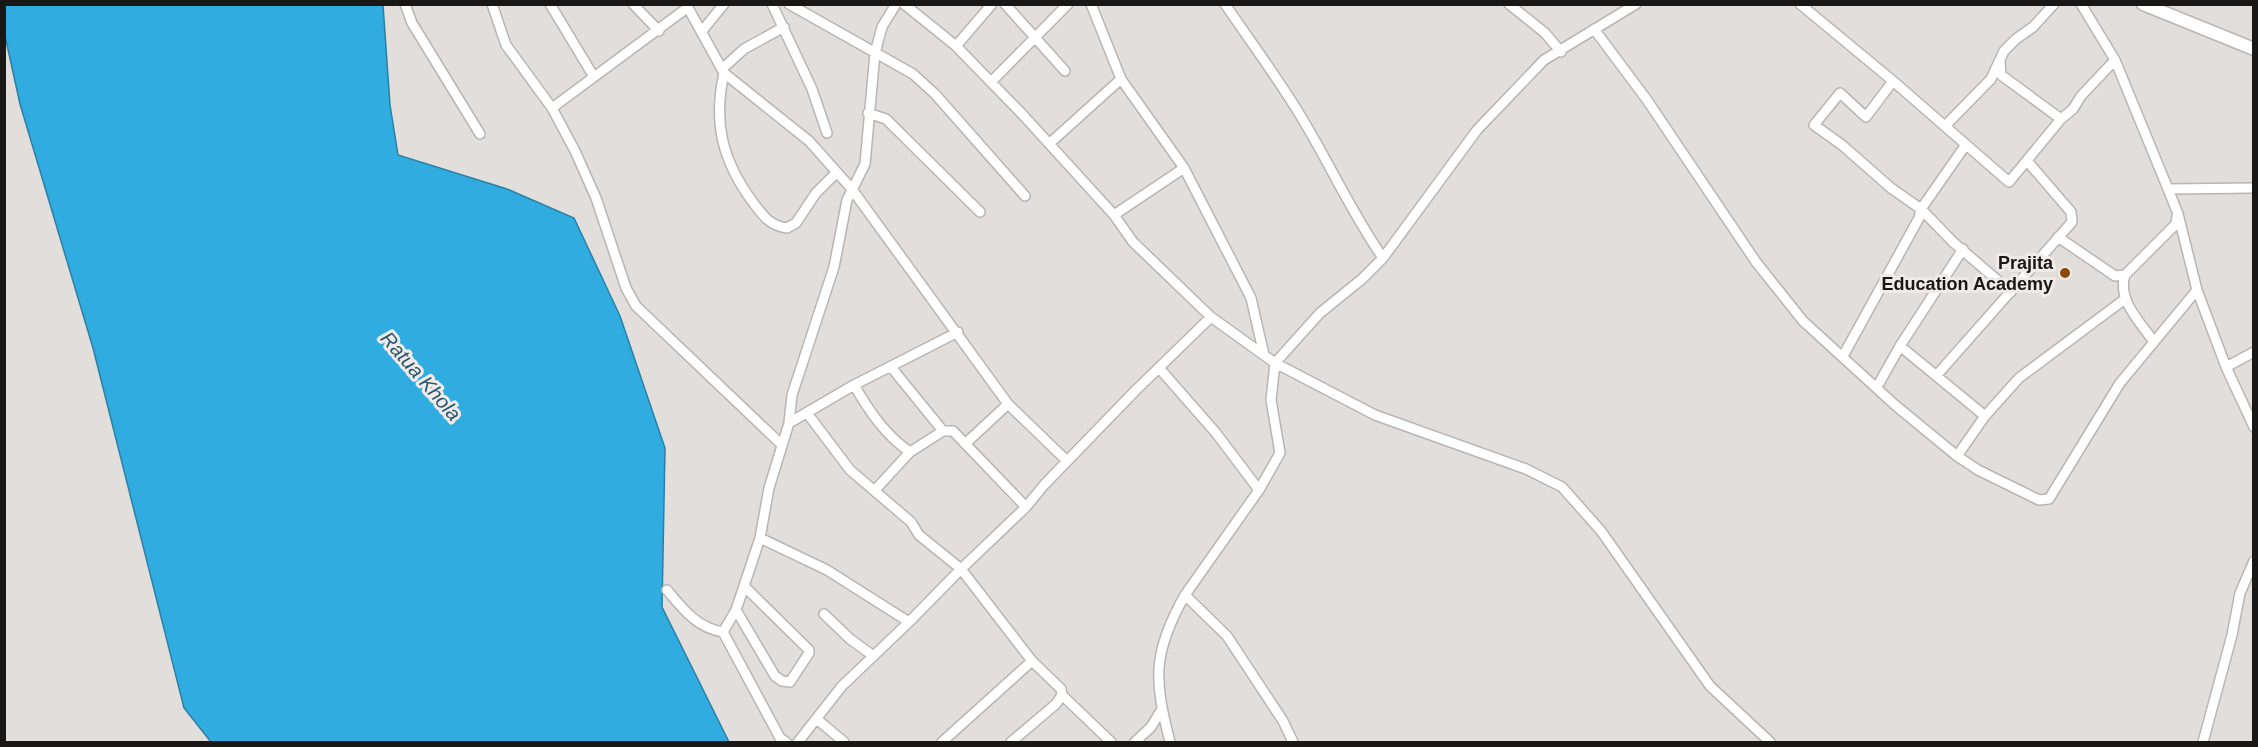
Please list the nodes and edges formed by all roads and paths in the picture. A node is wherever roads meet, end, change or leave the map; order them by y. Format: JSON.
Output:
{"nodes":[{"id":1,"x":405,"y":4,"type":"edge"},
{"id":2,"x":492,"y":4,"type":"edge"},
{"id":3,"x":550,"y":4,"type":"edge"},
{"id":4,"x":633,"y":4,"type":"edge"},
{"id":5,"x":724,"y":4,"type":"edge"},
{"id":6,"x":772,"y":4,"type":"edge"},
{"id":7,"x":789,"y":4,"type":"edge"},
{"id":8,"x":896,"y":4,"type":"edge"},
{"id":9,"x":904,"y":4,"type":"edge"},
{"id":10,"x":992,"y":4,"type":"edge"},
{"id":11,"x":1005,"y":4,"type":"edge"},
{"id":12,"x":1068,"y":4,"type":"edge"},
{"id":13,"x":1091,"y":4,"type":"edge"},
{"id":14,"x":1225,"y":4,"type":"edge"},
{"id":15,"x":1509,"y":4,"type":"edge"},
{"id":16,"x":1636,"y":4,"type":"edge"},
{"id":17,"x":1800,"y":4,"type":"edge"},
{"id":18,"x":2054,"y":4,"type":"edge"},
{"id":19,"x":2081,"y":4,"type":"edge"},
{"id":20,"x":2143,"y":4,"type":"edge"},
{"id":21,"x":686,"y":6,"type":"edge"},
{"id":22,"x":784,"y":27,"type":"junction"},
{"id":23,"x":1594,"y":29,"type":"junction"},
{"id":24,"x":659,"y":31,"type":"junction"},
{"id":25,"x":702,"y":31,"type":"junction"},
{"id":26,"x":1034,"y":36,"type":"junction"},
{"id":27,"x":956,"y":46,"type":"junction"},
{"id":28,"x":2253,"y":49,"type":"edge"},
{"id":29,"x":1561,"y":52,"type":"junction"},
{"id":30,"x":875,"y":53,"type":"junction"},
{"id":31,"x":2000,"y":59,"type":"junction"},
{"id":32,"x":2115,"y":60,"type":"junction"},
{"id":33,"x":723,"y":71,"type":"junction"},
{"id":34,"x":1065,"y":71,"type":"dead end"},
{"id":35,"x":594,"y":77,"type":"junction"},
{"id":36,"x":1121,"y":79,"type":"junction"},
{"id":37,"x":1893,"y":81,"type":"junction"},
{"id":38,"x":991,"y":82,"type":"junction"},
{"id":39,"x":552,"y":108,"type":"junction"},
{"id":40,"x":868,"y":113,"type":"junction"},
{"id":41,"x":2061,"y":119,"type":"junction"},
{"id":42,"x":1945,"y":126,"type":"junction"},
{"id":43,"x":827,"y":133,"type":"dead end"},
{"id":44,"x":480,"y":134,"type":"dead end"},
{"id":45,"x":1050,"y":143,"type":"junction"},
{"id":46,"x":1965,"y":146,"type":"junction"},
{"id":47,"x":2028,"y":162,"type":"junction"},
{"id":48,"x":1184,"y":168,"type":"junction"},
{"id":49,"x":836,"y":173,"type":"junction"},
{"id":50,"x":851,"y":188,"type":"junction"},
{"id":51,"x":2253,"y":188,"type":"edge"},
{"id":52,"x":2168,"y":189,"type":"junction"},
{"id":53,"x":1025,"y":196,"type":"dead end"},
{"id":54,"x":1921,"y":209,"type":"junction"},
{"id":55,"x":980,"y":213,"type":"dead end"},
{"id":56,"x":2178,"y":214,"type":"junction"},
{"id":57,"x":1114,"y":215,"type":"junction"},
{"id":58,"x":2058,"y":237,"type":"junction"},
{"id":59,"x":1963,"y":249,"type":"junction"},
{"id":60,"x":1383,"y":258,"type":"junction"},
{"id":61,"x":2125,"y":275,"type":"junction"},
{"id":62,"x":2196,"y":290,"type":"junction"},
{"id":63,"x":2011,"y":292,"type":"junction"},
{"id":64,"x":2125,"y":299,"type":"junction"},
{"id":65,"x":1211,"y":317,"type":"junction"},
{"id":66,"x":958,"y":333,"type":"junction"},
{"id":67,"x":2154,"y":342,"type":"junction"},
{"id":68,"x":1900,"y":346,"type":"junction"},
{"id":69,"x":2253,"y":352,"type":"edge"},
{"id":70,"x":1263,"y":355,"type":"junction"},
{"id":71,"x":1843,"y":356,"type":"junction"},
{"id":72,"x":1275,"y":363,"type":"junction"},
{"id":73,"x":891,"y":367,"type":"junction"},
{"id":74,"x":2226,"y":367,"type":"junction"},
{"id":75,"x":1160,"y":369,"type":"junction"},
{"id":76,"x":1936,"y":376,"type":"junction"},
{"id":77,"x":854,"y":386,"type":"junction"},
{"id":78,"x":1877,"y":387,"type":"junction"},
{"id":79,"x":1008,"y":404,"type":"junction"},
{"id":80,"x":807,"y":413,"type":"junction"},
{"id":81,"x":1984,"y":417,"type":"junction"},
{"id":82,"x":789,"y":423,"type":"junction"},
{"id":83,"x":2253,"y":427,"type":"edge"},
{"id":84,"x":943,"y":431,"type":"junction"},
{"id":85,"x":965,"y":444,"type":"junction"},
{"id":86,"x":782,"y":445,"type":"junction"},
{"id":87,"x":1948,"y":447,"type":"dead end"},
{"id":88,"x":910,"y":452,"type":"junction"},
{"id":89,"x":1957,"y":456,"type":"junction"},
{"id":90,"x":1067,"y":461,"type":"junction"},
{"id":91,"x":875,"y":490,"type":"junction"},
{"id":92,"x":1259,"y":490,"type":"junction"},
{"id":93,"x":1026,"y":507,"type":"junction"},
{"id":94,"x":760,"y":538,"type":"junction"},
{"id":95,"x":2253,"y":561,"type":"edge"},
{"id":96,"x":961,"y":569,"type":"junction"},
{"id":97,"x":744,"y":586,"type":"junction"},
{"id":98,"x":667,"y":590,"type":"dead end"},
{"id":99,"x":1185,"y":595,"type":"junction"},
{"id":100,"x":736,"y":610,"type":"junction"},
{"id":101,"x":824,"y":614,"type":"dead end"},
{"id":102,"x":909,"y":622,"type":"junction"},
{"id":103,"x":723,"y":632,"type":"junction"},
{"id":104,"x":872,"y":655,"type":"junction"},
{"id":105,"x":1032,"y":661,"type":"junction"},
{"id":106,"x":1062,"y":694,"type":"junction"},
{"id":107,"x":1162,"y":709,"type":"junction"},
{"id":108,"x":818,"y":720,"type":"junction"},
{"id":109,"x":786,"y":742,"type":"edge"},
{"id":110,"x":798,"y":742,"type":"edge"},
{"id":111,"x":844,"y":742,"type":"edge"},
{"id":112,"x":942,"y":742,"type":"edge"},
{"id":113,"x":1011,"y":742,"type":"edge"},
{"id":114,"x":1111,"y":742,"type":"edge"},
{"id":115,"x":1135,"y":742,"type":"edge"},
{"id":116,"x":1170,"y":742,"type":"edge"},
{"id":117,"x":1293,"y":742,"type":"edge"},
{"id":118,"x":1770,"y":742,"type":"edge"},
{"id":119,"x":2203,"y":742,"type":"edge"}],
"edges":[{"from":1,"to":44,"type":"street"},
{"from":2,"to":39,"type":"street"},
{"from":3,"to":35,"type":"street"},
{"from":4,"to":24,"type":"street"},
{"from":5,"to":25,"type":"street"},
{"from":6,"to":22,"type":"street"},
{"from":7,"to":30,"type":"street"},
{"from":8,"to":30,"type":"street"},
{"from":9,"to":27,"type":"street"},
{"from":10,"to":27,"type":"street"},
{"from":11,"to":26,"type":"street"},
{"from":12,"to":26,"type":"street"},
{"from":13,"to":36,"type":"street"},
{"from":14,"to":60,"type":"street"},
{"from":15,"to":29,"type":"street"},
{"from":16,"to":23,"type":"street"},
{"from":17,"to":37,"type":"street"},
{"from":18,"to":31,"type":"street"},
{"from":19,"to":32,"type":"street"},
{"from":20,"to":28,"type":"street"},
{"from":21,"to":24,"type":"street"},
{"from":21,"to":25,"type":"street"},
{"from":22,"to":33,"type":"street"},
{"from":22,"to":43,"type":"street"},
{"from":23,"to":29,"type":"street"},
{"from":23,"to":71,"type":"street"},
{"from":24,"to":35,"type":"street"},
{"from":25,"to":33,"type":"street"},
{"from":26,"to":34,"type":"street"},
{"from":26,"to":38,"type":"street"},
{"from":27,"to":38,"type":"street"},
{"from":29,"to":60,"type":"street"},
{"from":30,"to":40,"type":"street"},
{"from":30,"to":53,"type":"street"},
{"from":31,"to":41,"type":"street"},
{"from":31,"to":42,"type":"street"},
{"from":32,"to":41,"type":"street"},
{"from":32,"to":52,"type":"street"},
{"from":33,"to":49,"type":"street"},
{"from":33,"to":49,"type":"street"},
{"from":35,"to":39,"type":"street"},
{"from":36,"to":45,"type":"street"},
{"from":36,"to":48,"type":"street"},
{"from":37,"to":42,"type":"street"},
{"from":37,"to":54,"type":"street"},
{"from":38,"to":45,"type":"street"},
{"from":39,"to":86,"type":"street"},
{"from":40,"to":50,"type":"street"},
{"from":40,"to":55,"type":"street"},
{"from":41,"to":47,"type":"street"},
{"from":42,"to":46,"type":"street"},
{"from":45,"to":57,"type":"street"},
{"from":46,"to":47,"type":"street"},
{"from":46,"to":54,"type":"street"},
{"from":47,"to":58,"type":"street"},
{"from":48,"to":57,"type":"street"},
{"from":48,"to":70,"type":"street"},
{"from":49,"to":50,"type":"street"},
{"from":50,"to":66,"type":"street"},
{"from":50,"to":82,"type":"street"},
{"from":51,"to":52,"type":"street"},
{"from":52,"to":56,"type":"street"},
{"from":54,"to":59,"type":"street"},
{"from":54,"to":71,"type":"street"},
{"from":56,"to":61,"type":"street"},
{"from":56,"to":62,"type":"street"},
{"from":57,"to":65,"type":"street"},
{"from":58,"to":61,"type":"street"},
{"from":58,"to":63,"type":"street"},
{"from":59,"to":63,"type":"street"},
{"from":59,"to":68,"type":"street"},
{"from":60,"to":72,"type":"street"},
{"from":61,"to":64,"type":"street"},
{"from":62,"to":67,"type":"street"},
{"from":62,"to":74,"type":"street"},
{"from":63,"to":76,"type":"street"},
{"from":64,"to":67,"type":"street"},
{"from":64,"to":81,"type":"street"},
{"from":65,"to":70,"type":"street"},
{"from":65,"to":75,"type":"street"},
{"from":66,"to":73,"type":"street"},
{"from":66,"to":79,"type":"street"},
{"from":67,"to":89,"type":"street"},
{"from":68,"to":76,"type":"street"},
{"from":68,"to":78,"type":"street"},
{"from":69,"to":74,"type":"street"},
{"from":70,"to":72,"type":"street"},
{"from":71,"to":78,"type":"street"},
{"from":72,"to":92,"type":"street"},
{"from":72,"to":118,"type":"street"},
{"from":73,"to":77,"type":"street"},
{"from":73,"to":84,"type":"street"},
{"from":74,"to":83,"type":"street"},
{"from":75,"to":90,"type":"street"},
{"from":75,"to":92,"type":"street"},
{"from":76,"to":81,"type":"street"},
{"from":77,"to":80,"type":"street"},
{"from":77,"to":88,"type":"street"},
{"from":78,"to":89,"type":"street"},
{"from":79,"to":85,"type":"street"},
{"from":79,"to":90,"type":"street"},
{"from":80,"to":82,"type":"street"},
{"from":80,"to":91,"type":"street"},
{"from":81,"to":89,"type":"street"},
{"from":82,"to":86,"type":"street"},
{"from":84,"to":85,"type":"street"},
{"from":84,"to":88,"type":"street"},
{"from":85,"to":93,"type":"street"},
{"from":86,"to":94,"type":"street"},
{"from":87,"to":89,"type":"street"},
{"from":88,"to":91,"type":"street"},
{"from":90,"to":93,"type":"street"},
{"from":91,"to":96,"type":"street"},
{"from":92,"to":99,"type":"street"},
{"from":93,"to":96,"type":"street"},
{"from":94,"to":97,"type":"street"},
{"from":94,"to":102,"type":"street"},
{"from":95,"to":119,"type":"street"},
{"from":96,"to":102,"type":"street"},
{"from":96,"to":105,"type":"street"},
{"from":97,"to":100,"type":"street"},
{"from":97,"to":100,"type":"street"},
{"from":98,"to":103,"type":"street"},
{"from":99,"to":107,"type":"street"},
{"from":99,"to":117,"type":"street"},
{"from":100,"to":103,"type":"street"},
{"from":101,"to":104,"type":"street"},
{"from":102,"to":104,"type":"street"},
{"from":103,"to":109,"type":"street"},
{"from":104,"to":108,"type":"street"},
{"from":105,"to":106,"type":"street"},
{"from":105,"to":112,"type":"street"},
{"from":106,"to":113,"type":"street"},
{"from":106,"to":114,"type":"street"},
{"from":107,"to":115,"type":"street"},
{"from":107,"to":116,"type":"street"},
{"from":108,"to":110,"type":"street"},
{"from":108,"to":111,"type":"street"}]}
